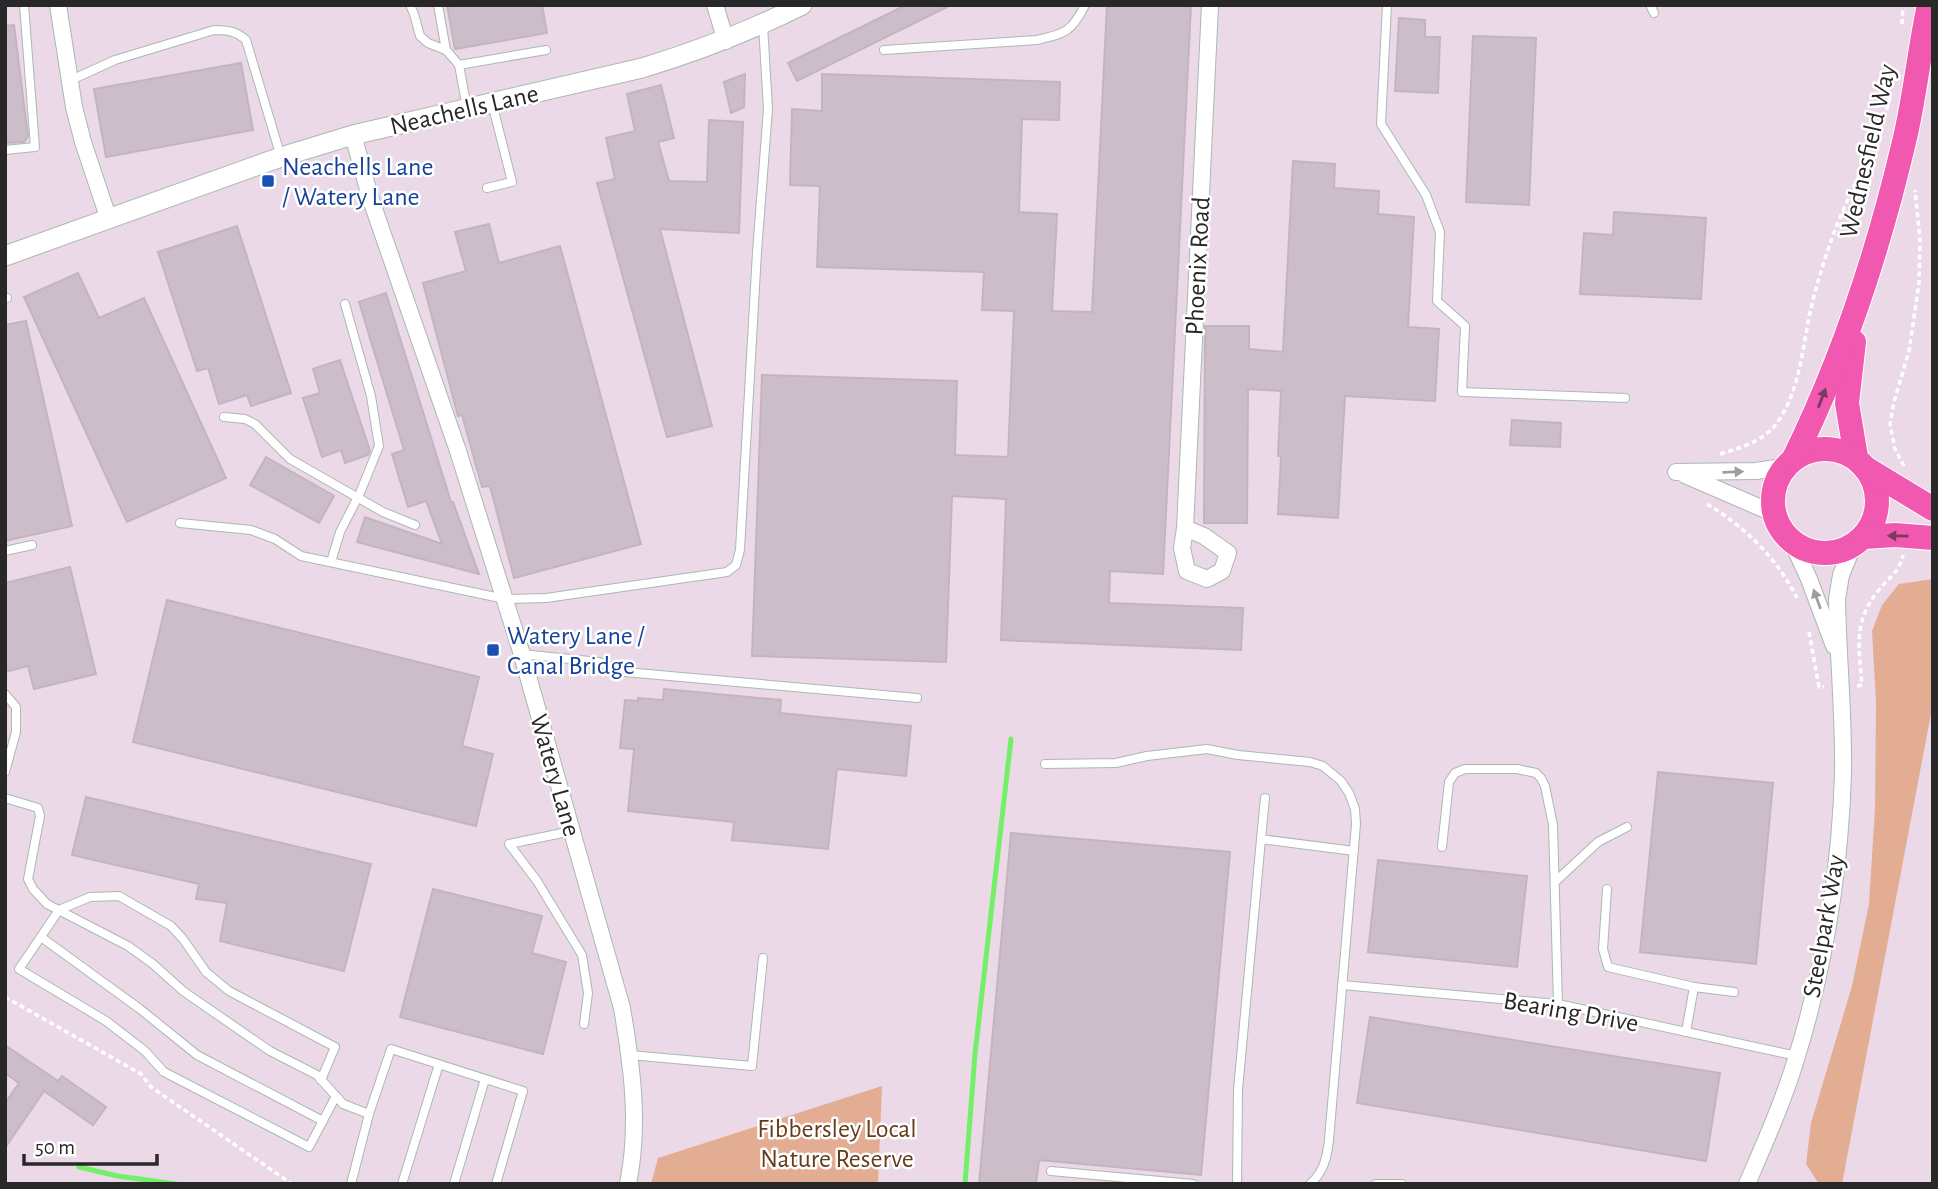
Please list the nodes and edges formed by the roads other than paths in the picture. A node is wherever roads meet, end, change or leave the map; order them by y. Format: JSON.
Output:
{"nodes":[{"id":1,"x":24,"y":5,"type":"edge"},
{"id":2,"x":58,"y":5,"type":"edge"},
{"id":3,"x":410,"y":5,"type":"edge"},
{"id":4,"x":438,"y":5,"type":"edge"},
{"id":5,"x":715,"y":5,"type":"edge"},
{"id":6,"x":802,"y":5,"type":"edge"},
{"id":7,"x":1085,"y":5,"type":"edge"},
{"id":8,"x":1210,"y":5,"type":"edge"},
{"id":9,"x":1387,"y":5,"type":"edge"},
{"id":10,"x":1927,"y":9,"type":"edge"},
{"id":11,"x":762,"y":25,"type":"junction"},
{"id":12,"x":726,"y":41,"type":"junction"},
{"id":13,"x":446,"y":50,"type":"junction"},
{"id":14,"x":546,"y":50,"type":"dead end"},
{"id":15,"x":884,"y":50,"type":"dead end"},
{"id":16,"x":459,"y":65,"type":"junction"},
{"id":17,"x":69,"y":80,"type":"junction"},
{"id":18,"x":492,"y":103,"type":"junction"},
{"id":19,"x":467,"y":108,"type":"junction"},
{"id":20,"x":353,"y":135,"type":"junction"},
{"id":21,"x":5,"y":150,"type":"edge"},
{"id":22,"x":281,"y":157,"type":"junction"},
{"id":23,"x":487,"y":188,"type":"dead end"},
{"id":24,"x":108,"y":220,"type":"junction"},
{"id":25,"x":5,"y":256,"type":"edge"},
{"id":26,"x":1861,"y":299,"type":"junction"},
{"id":27,"x":345,"y":304,"type":"dead end"},
{"id":28,"x":1625,"y":398,"type":"dead end"},
{"id":29,"x":224,"y":417,"type":"dead end"},
{"id":30,"x":1791,"y":463,"type":"junction"},
{"id":31,"x":1862,"y":463,"type":"junction"},
{"id":32,"x":358,"y":498,"type":"junction"},
{"id":33,"x":1933,"y":509,"type":"edge"},
{"id":34,"x":1775,"y":514,"type":"junction"},
{"id":35,"x":180,"y":523,"type":"dead end"},
{"id":36,"x":415,"y":526,"type":"dead end"},
{"id":37,"x":1185,"y":528,"type":"dead end"},
{"id":38,"x":1933,"y":538,"type":"edge"},
{"id":39,"x":1792,"y":542,"type":"junction"},
{"id":40,"x":1858,"y":542,"type":"junction"},
{"id":41,"x":32,"y":545,"type":"dead end"},
{"id":42,"x":5,"y":551,"type":"edge"},
{"id":43,"x":331,"y":562,"type":"junction"},
{"id":44,"x":505,"y":599,"type":"junction"},
{"id":45,"x":522,"y":654,"type":"junction"},
{"id":46,"x":1838,"y":658,"type":"junction"},
{"id":47,"x":5,"y":694,"type":"edge"},
{"id":48,"x":917,"y":698,"type":"dead end"},
{"id":49,"x":1045,"y":764,"type":"dead end"},
{"id":50,"x":5,"y":772,"type":"edge"},
{"id":51,"x":5,"y":798,"type":"edge"},
{"id":52,"x":1265,"y":798,"type":"dead end"},
{"id":53,"x":1627,"y":827,"type":"dead end"},
{"id":54,"x":572,"y":831,"type":"junction"},
{"id":55,"x":1261,"y":839,"type":"junction"},
{"id":56,"x":1443,"y":847,"type":"dead end"},
{"id":57,"x":1354,"y":851,"type":"junction"},
{"id":58,"x":1556,"y":881,"type":"junction"},
{"id":59,"x":1607,"y":890,"type":"dead end"},
{"id":60,"x":59,"y":910,"type":"junction"},
{"id":61,"x":41,"y":937,"type":"junction"},
{"id":62,"x":763,"y":958,"type":"dead end"},
{"id":63,"x":1342,"y":985,"type":"junction"},
{"id":64,"x":1694,"y":987,"type":"junction"},
{"id":65,"x":1734,"y":992,"type":"dead end"},
{"id":66,"x":1558,"y":1004,"type":"junction"},
{"id":67,"x":584,"y":1024,"type":"dead end"},
{"id":68,"x":1686,"y":1032,"type":"junction"},
{"id":69,"x":630,"y":1055,"type":"junction"},
{"id":70,"x":1797,"y":1056,"type":"junction"},
{"id":71,"x":439,"y":1064,"type":"junction"},
{"id":72,"x":485,"y":1079,"type":"junction"},
{"id":73,"x":321,"y":1080,"type":"junction"},
{"id":74,"x":336,"y":1096,"type":"junction"},
{"id":75,"x":369,"y":1114,"type":"junction"},
{"id":76,"x":323,"y":1121,"type":"junction"},
{"id":77,"x":1051,"y":1171,"type":"dead end"},
{"id":78,"x":1167,"y":1183,"type":"edge"},
{"id":79,"x":351,"y":1184,"type":"edge"},
{"id":80,"x":402,"y":1184,"type":"edge"},
{"id":81,"x":454,"y":1184,"type":"edge"},
{"id":82,"x":496,"y":1184,"type":"edge"},
{"id":83,"x":628,"y":1184,"type":"edge"},
{"id":84,"x":1193,"y":1184,"type":"edge"},
{"id":85,"x":1237,"y":1184,"type":"edge"},
{"id":86,"x":1310,"y":1184,"type":"edge"},
{"id":87,"x":1376,"y":1184,"type":"edge"},
{"id":88,"x":1402,"y":1184,"type":"edge"},
{"id":89,"x":1747,"y":1184,"type":"edge"}],
"edges":[{"from":1,"to":21,"type":"lane"},
{"from":2,"to":17,"type":"street"},
{"from":3,"to":13,"type":"lane"},
{"from":4,"to":13,"type":"lane"},
{"from":5,"to":12,"type":"street"},
{"from":6,"to":11,"type":"street","name":"Neachells Lane"},
{"from":7,"to":15,"type":"lane"},
{"from":8,"to":37,"type":"street","name":"Phoenix Road"},
{"from":9,"to":28,"type":"lane"},
{"from":10,"to":26,"type":"main road","name":"Wednesfield Way"},
{"from":11,"to":12,"type":"street","name":"Neachells Lane"},
{"from":11,"to":44,"type":"lane"},
{"from":12,"to":18,"type":"street","name":"Neachells Lane"},
{"from":13,"to":16,"type":"lane"},
{"from":14,"to":16,"type":"lane"},
{"from":16,"to":19,"type":"lane"},
{"from":17,"to":22,"type":"lane"},
{"from":17,"to":24,"type":"street"},
{"from":18,"to":19,"type":"street","name":"Neachells Lane"},
{"from":18,"to":23,"type":"lane"},
{"from":19,"to":20,"type":"street","name":"Neachells Lane"},
{"from":20,"to":22,"type":"street","name":"Neachells Lane"},
{"from":20,"to":44,"type":"street","name":"Watery Lane"},
{"from":22,"to":24,"type":"street","name":"Neachells Lane"},
{"from":24,"to":25,"type":"street","name":"Neachells Lane"},
{"from":30,"to":26,"type":"main road","name":"Wednesfield Way","one_way":true},
{"from":26,"to":31,"type":"main road","name":"Wednesfield Way"},
{"from":27,"to":32,"type":"lane"},
{"from":29,"to":32,"type":"lane"},
{"from":30,"to":31,"type":"main road"},
{"from":30,"to":34,"type":"main road"},
{"from":34,"to":30,"type":"street","one_way":true},
{"from":31,"to":33,"type":"main road"},
{"from":31,"to":40,"type":"main road"},
{"from":32,"to":36,"type":"lane"},
{"from":32,"to":43,"type":"lane"},
{"from":34,"to":39,"type":"main road"},
{"from":35,"to":43,"type":"lane"},
{"from":38,"to":40,"type":"main road","one_way":true},
{"from":39,"to":40,"type":"main road"},
{"from":46,"to":39,"type":"street","name":"Steelpark Way","one_way":true},
{"from":40,"to":46,"type":"street","name":"Steelpark Way"},
{"from":41,"to":42,"type":"lane"},
{"from":43,"to":44,"type":"lane"},
{"from":44,"to":45,"type":"street","name":"Watery Lane"},
{"from":45,"to":48,"type":"lane"},
{"from":45,"to":54,"type":"street","name":"Watery Lane"},
{"from":46,"to":70,"type":"street","name":"Steelpark Way"},
{"from":47,"to":50,"type":"lane"},
{"from":49,"to":57,"type":"lane"},
{"from":51,"to":60,"type":"lane"},
{"from":52,"to":55,"type":"lane"},
{"from":53,"to":58,"type":"lane"},
{"from":54,"to":67,"type":"lane"},
{"from":54,"to":69,"type":"street","name":"Watery Lane"},
{"from":55,"to":57,"type":"lane"},
{"from":55,"to":85,"type":"lane"},
{"from":56,"to":58,"type":"lane"},
{"from":57,"to":63,"type":"lane"},
{"from":58,"to":66,"type":"lane"},
{"from":59,"to":64,"type":"lane"},
{"from":60,"to":61,"type":"lane"},
{"from":60,"to":73,"type":"lane"},
{"from":60,"to":73,"type":"lane"},
{"from":61,"to":76,"type":"lane"},
{"from":61,"to":76,"type":"lane"},
{"from":62,"to":69,"type":"lane"},
{"from":63,"to":66,"type":"lane","name":"Bearing Drive"},
{"from":63,"to":86,"type":"lane"},
{"from":64,"to":65,"type":"lane"},
{"from":64,"to":68,"type":"lane"},
{"from":66,"to":68,"type":"lane","name":"Bearing Drive"},
{"from":68,"to":70,"type":"lane","name":"Bearing Drive"},
{"from":69,"to":83,"type":"street","name":"Watery Lane"},
{"from":70,"to":89,"type":"street","name":"Steelpark Way"},
{"from":71,"to":72,"type":"lane"},
{"from":71,"to":75,"type":"lane"},
{"from":71,"to":80,"type":"lane"},
{"from":72,"to":81,"type":"lane"},
{"from":72,"to":82,"type":"lane"},
{"from":73,"to":74,"type":"lane"},
{"from":74,"to":75,"type":"lane"},
{"from":74,"to":76,"type":"lane"},
{"from":75,"to":79,"type":"lane"},
{"from":77,"to":78,"type":"lane"},
{"from":78,"to":84,"type":"lane"},
{"from":87,"to":88,"type":"lane"}]}
